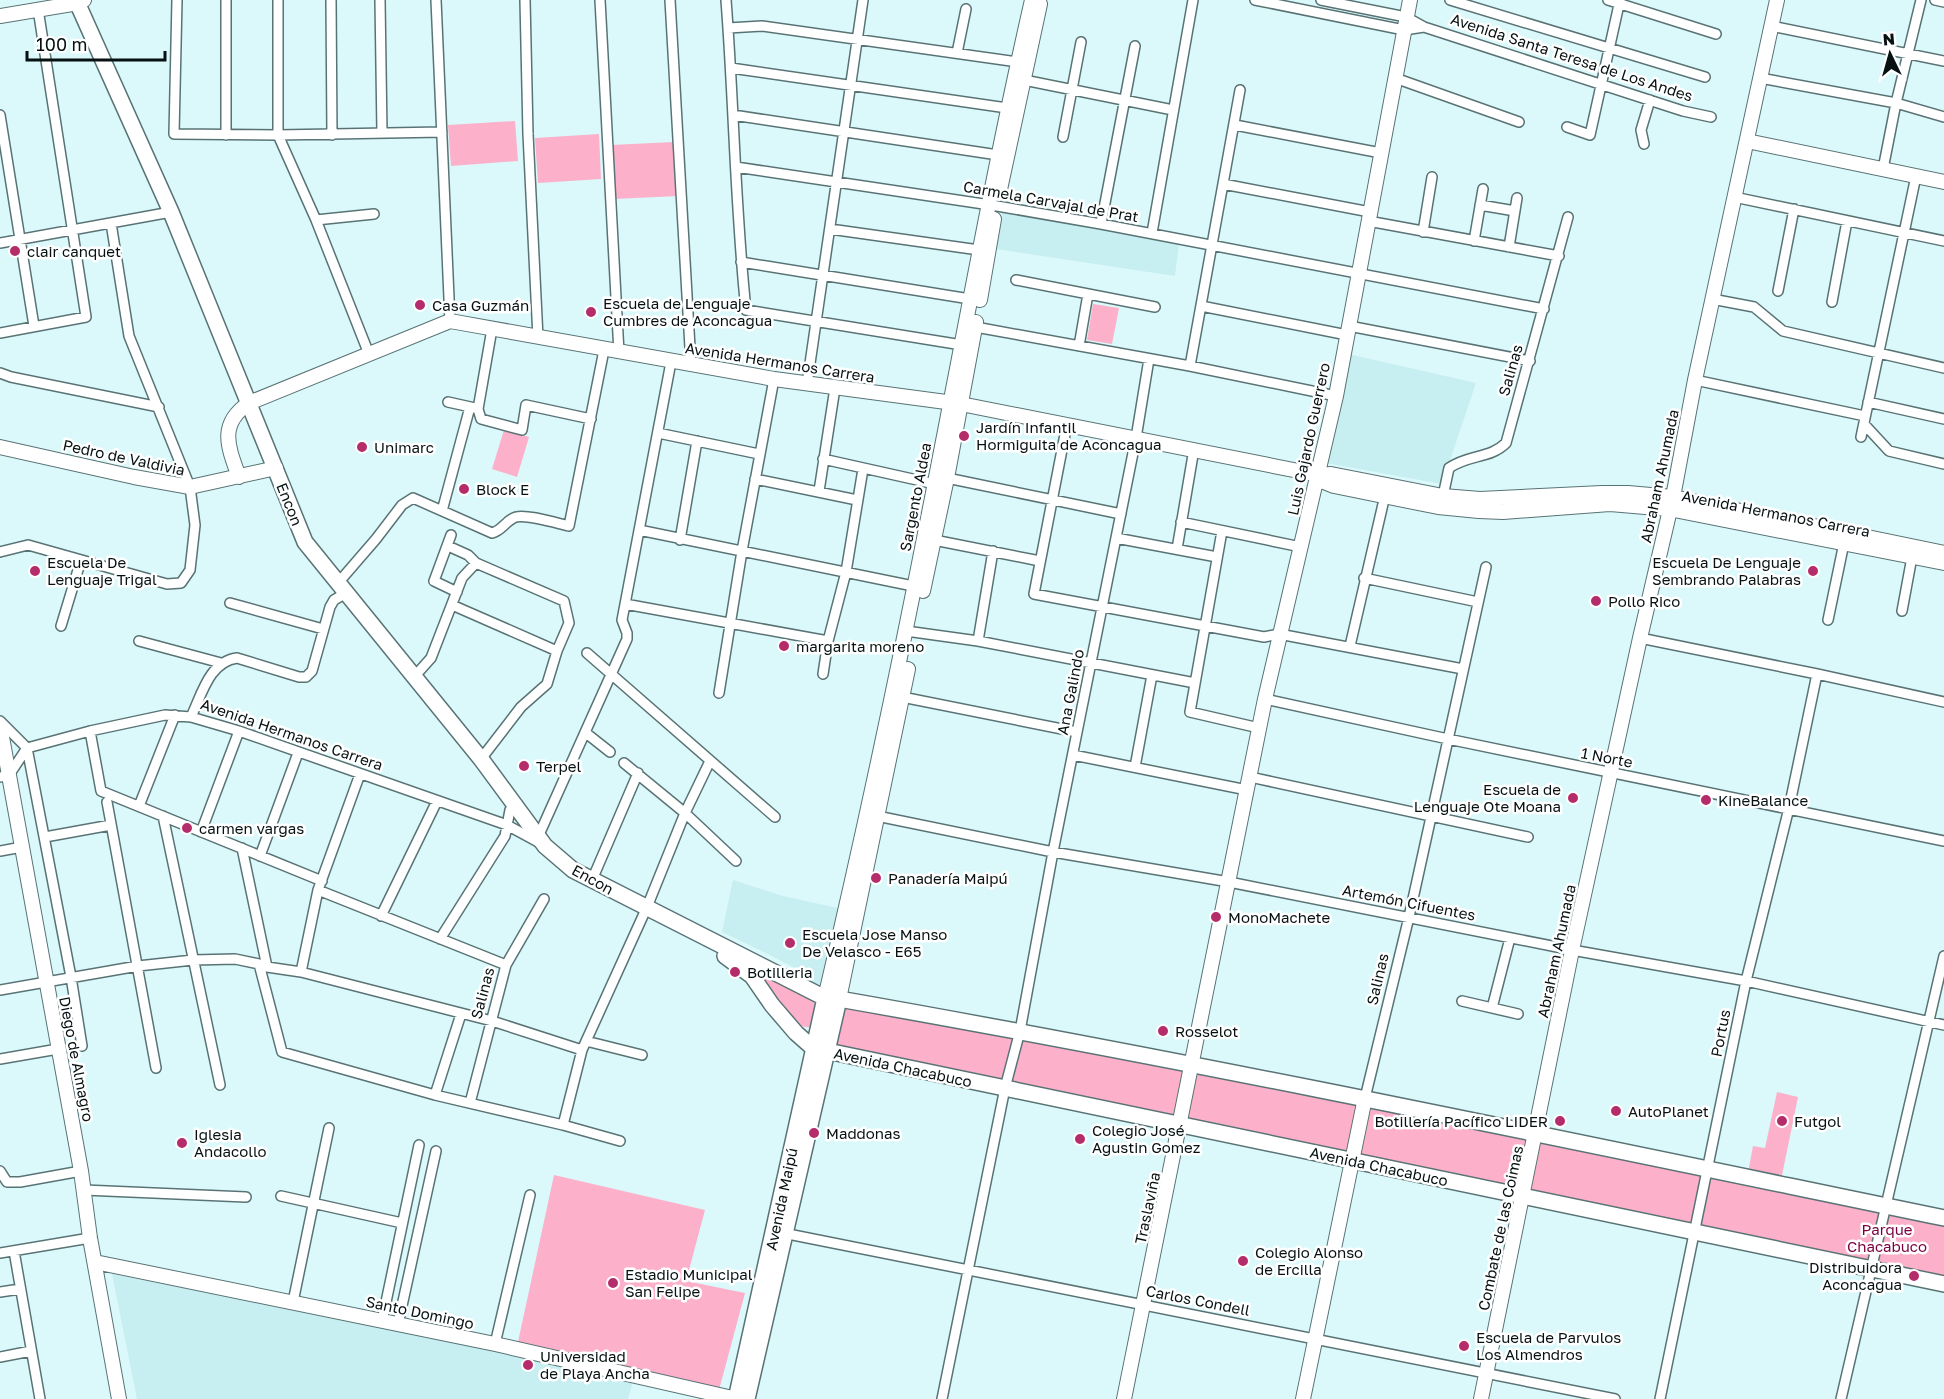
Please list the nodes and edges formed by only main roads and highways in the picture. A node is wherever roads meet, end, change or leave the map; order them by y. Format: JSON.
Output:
{"nodes":[{"id":1,"x":79,"y":1,"type":"edge"},
{"id":2,"x":647,"y":907,"type":"junction"},
{"id":3,"x":832,"y":999,"type":"junction"},
{"id":4,"x":821,"y":1049,"type":"junction"},
{"id":5,"x":1944,"y":1218,"type":"edge"},
{"id":6,"x":780,"y":1232,"type":"junction"},
{"id":7,"x":1944,"y":1284,"type":"edge"},
{"id":8,"x":736,"y":1399,"type":"edge"},
{"id":9,"x":747,"y":1399,"type":"edge"}],
"edges":[{"from":1,"to":2,"type":"main road","name":"Encon"},
{"from":2,"to":3,"type":"main road","name":"Encon"},
{"from":2,"to":4,"type":"main road","name":"Encon"},
{"from":3,"to":4,"type":"main road","name":"Avenida Maipú"},
{"from":3,"to":5,"type":"main road"},
{"from":4,"to":6,"type":"main road","name":"Avenida Maipú"},
{"from":4,"to":7,"type":"main road","name":"Avenida Chacabuco"},
{"from":6,"to":8,"type":"main road","name":"Avenida Maipú"},
{"from":6,"to":9,"type":"main road","name":"Avenida Maipú"}]}
